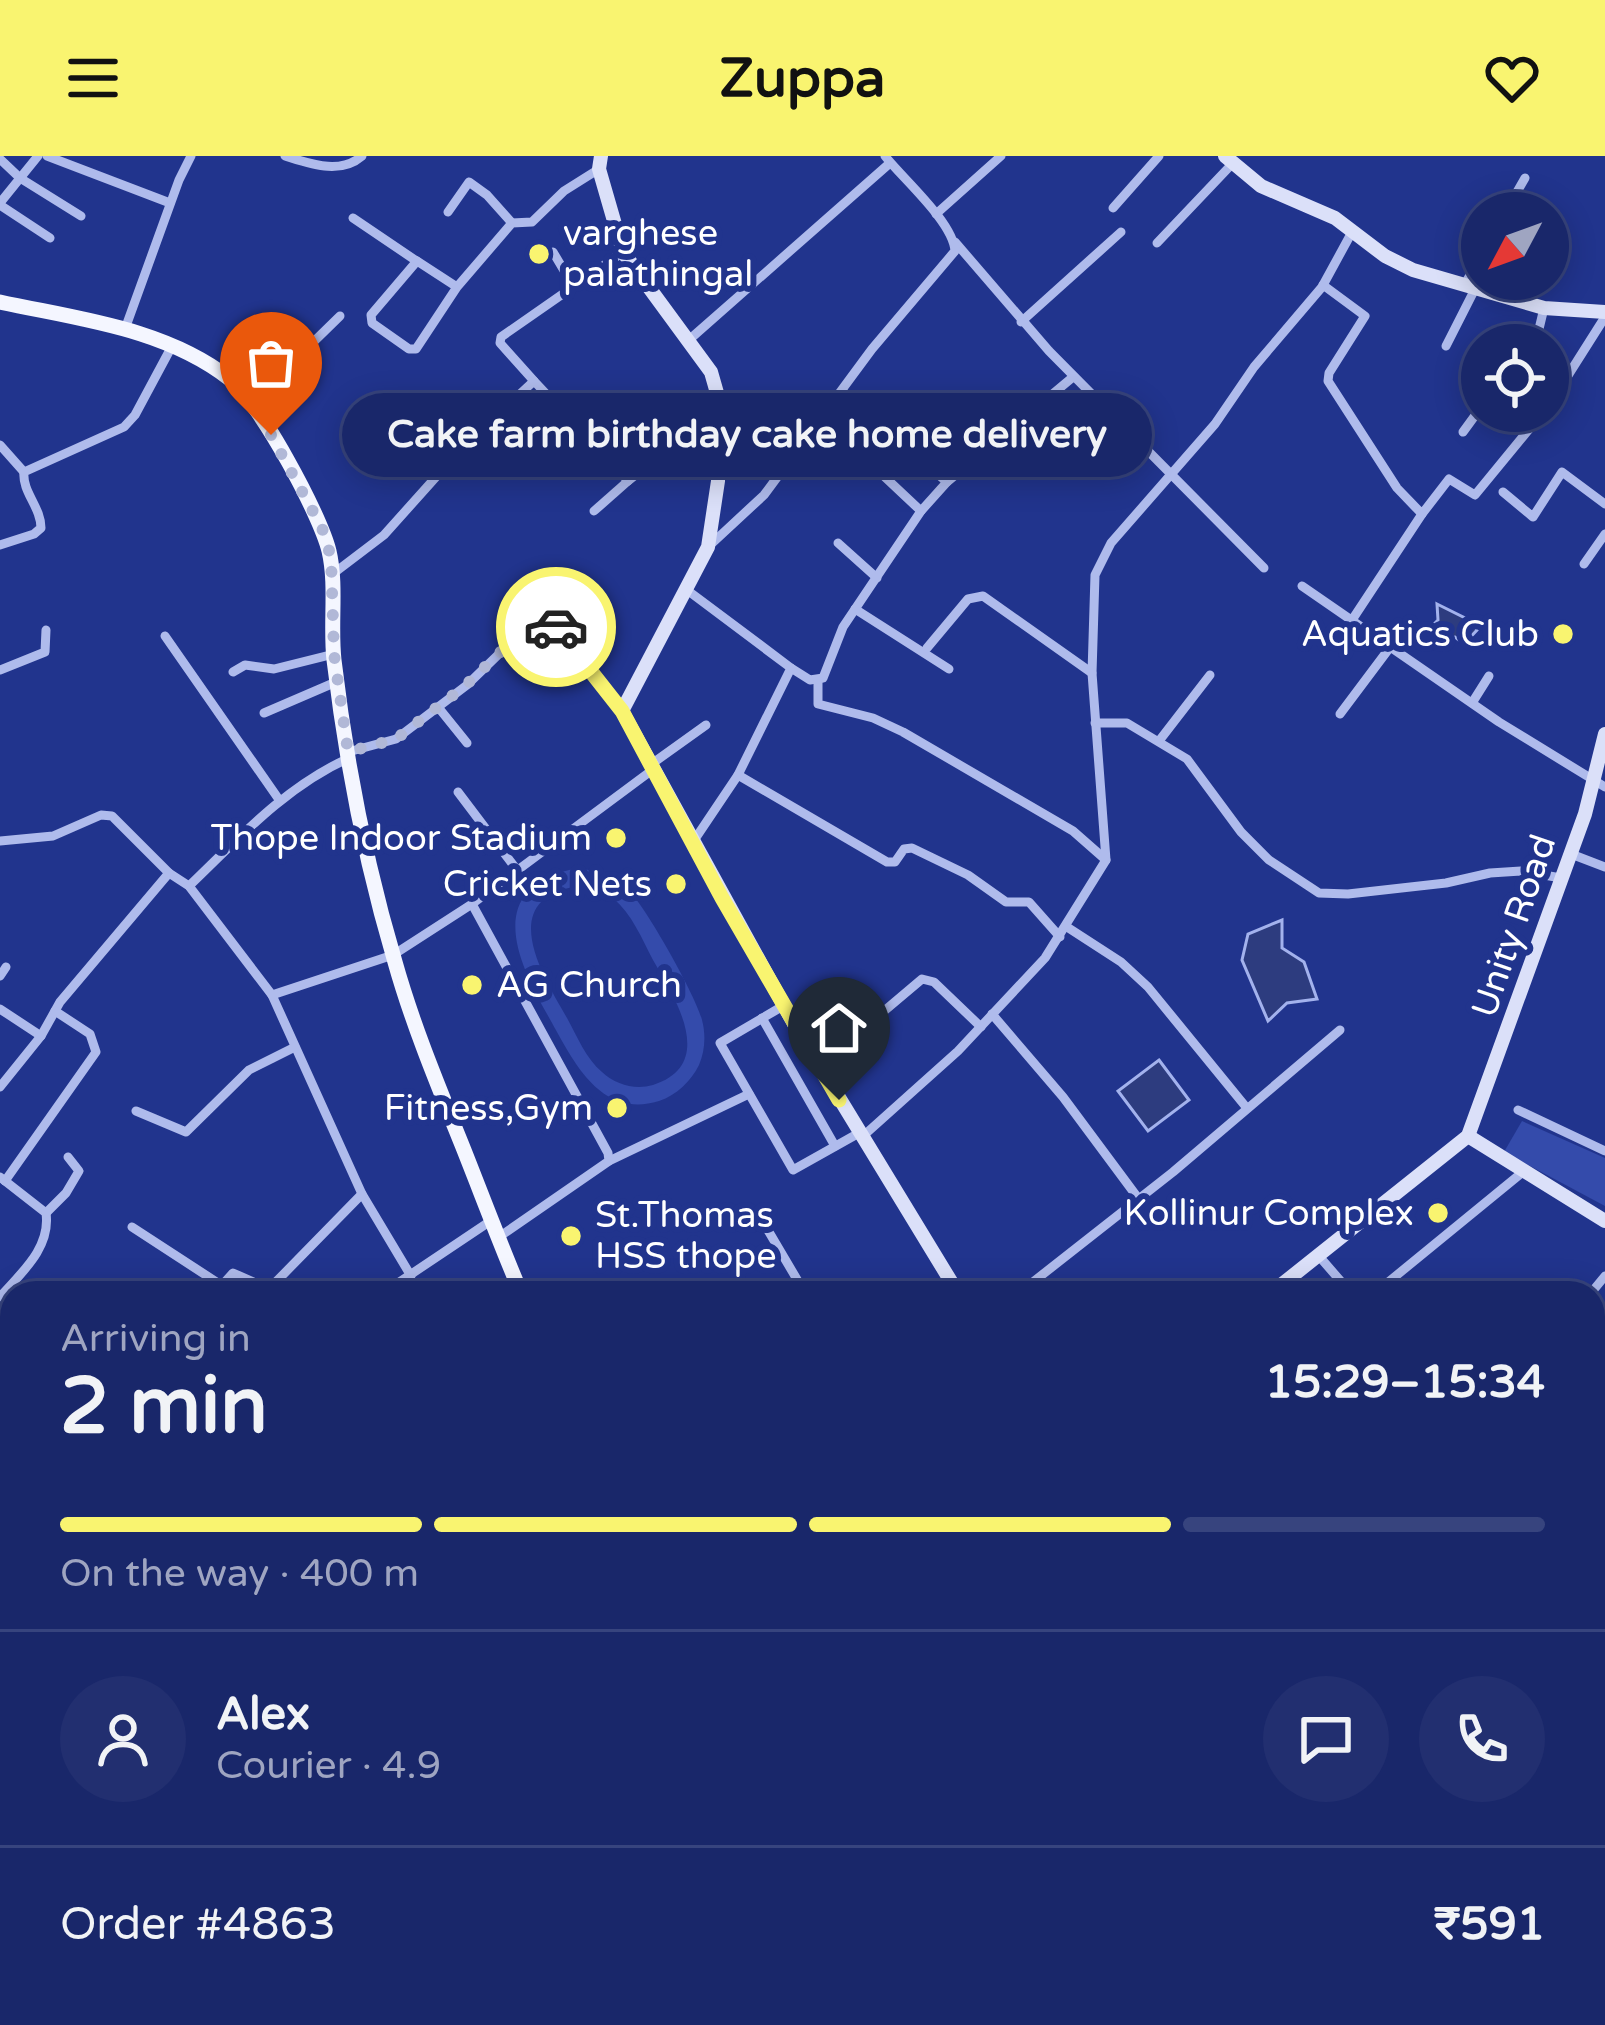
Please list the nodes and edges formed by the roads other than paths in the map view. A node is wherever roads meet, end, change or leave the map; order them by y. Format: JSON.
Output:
{"nodes":[{"id":1,"x":42,"y":156,"type":"edge"},
{"id":2,"x":191,"y":156,"type":"edge"},
{"id":3,"x":285,"y":156,"type":"edge"},
{"id":4,"x":362,"y":156,"type":"edge"},
{"id":5,"x":1001,"y":156,"type":"edge"},
{"id":6,"x":1159,"y":156,"type":"edge"},
{"id":7,"x":0,"y":159,"type":"edge"},
{"id":8,"x":887,"y":159,"type":"edge"},
{"id":9,"x":596,"y":160,"type":"edge"},
{"id":10,"x":1229,"y":160,"type":"edge"},
{"id":11,"x":20,"y":178,"type":"junction"},
{"id":12,"x":1525,"y":178,"type":"dead end"},
{"id":13,"x":1517,"y":192,"type":"edge"},
{"id":14,"x":170,"y":203,"type":"junction"},
{"id":15,"x":0,"y":204,"type":"edge"},
{"id":16,"x":1113,"y":208,"type":"dead end"},
{"id":17,"x":448,"y":212,"type":"dead end"},
{"id":18,"x":936,"y":214,"type":"junction"},
{"id":19,"x":81,"y":216,"type":"dead end"},
{"id":20,"x":353,"y":218,"type":"dead end"},
{"id":21,"x":512,"y":223,"type":"junction"},
{"id":22,"x":1121,"y":232,"type":"dead end"},
{"id":23,"x":1352,"y":232,"type":"junction"},
{"id":24,"x":50,"y":238,"type":"dead end"},
{"id":25,"x":955,"y":242,"type":"junction"},
{"id":26,"x":1157,"y":243,"type":"dead end"},
{"id":27,"x":554,"y":252,"type":"dead end"},
{"id":28,"x":623,"y":252,"type":"junction"},
{"id":29,"x":424,"y":266,"type":"junction"},
{"id":30,"x":1461,"y":283,"type":"edge"},
{"id":31,"x":572,"y":284,"type":"junction"},
{"id":32,"x":1323,"y":285,"type":"junction"},
{"id":33,"x":457,"y":287,"type":"junction"},
{"id":34,"x":1464,"y":300,"type":"edge"},
{"id":35,"x":1517,"y":300,"type":"edge"},
{"id":36,"x":0,"y":302,"type":"edge"},
{"id":37,"x":1544,"y":308,"type":"junction"},
{"id":38,"x":1605,"y":315,"type":"edge"},
{"id":39,"x":340,"y":316,"type":"dead end"},
{"id":40,"x":1021,"y":322,"type":"junction"},
{"id":41,"x":1540,"y":324,"type":"edge"},
{"id":42,"x":125,"y":329,"type":"junction"},
{"id":43,"x":690,"y":339,"type":"junction"},
{"id":44,"x":172,"y":346,"type":"junction"},
{"id":45,"x":1446,"y":346,"type":"dead end"},
{"id":46,"x":1569,"y":372,"type":"edge"},
{"id":47,"x":1073,"y":376,"type":"junction"},
{"id":48,"x":534,"y":381,"type":"junction"},
{"id":49,"x":842,"y":391,"type":"junction"},
{"id":50,"x":251,"y":403,"type":"junction"},
{"id":51,"x":722,"y":407,"type":"junction"},
{"id":52,"x":821,"y":417,"type":"junction"},
{"id":53,"x":1527,"y":432,"type":"edge"},
{"id":54,"x":0,"y":445,"type":"edge"},
{"id":55,"x":24,"y":472,"type":"junction"},
{"id":56,"x":1171,"y":477,"type":"junction"},
{"id":57,"x":628,"y":481,"type":"junction"},
{"id":58,"x":947,"y":482,"type":"junction"},
{"id":59,"x":1503,"y":492,"type":"dead end"},
{"id":60,"x":1605,"y":504,"type":"edge"},
{"id":61,"x":594,"y":511,"type":"dead end"},
{"id":62,"x":922,"y":511,"type":"junction"},
{"id":63,"x":1422,"y":514,"type":"junction"},
{"id":64,"x":1605,"y":534,"type":"edge"},
{"id":65,"x":838,"y":542,"type":"dead end"},
{"id":66,"x":0,"y":544,"type":"edge"},
{"id":67,"x":708,"y":548,"type":"junction"},
{"id":68,"x":1584,"y":564,"type":"dead end"},
{"id":69,"x":1264,"y":568,"type":"dead end"},
{"id":70,"x":331,"y":575,"type":"junction"},
{"id":71,"x":877,"y":578,"type":"junction"},
{"id":72,"x":1302,"y":586,"type":"dead end"},
{"id":73,"x":687,"y":590,"type":"junction"},
{"id":74,"x":855,"y":609,"type":"junction"},
{"id":75,"x":1352,"y":620,"type":"junction"},
{"id":76,"x":46,"y":629,"type":"dead end"},
{"id":77,"x":165,"y":636,"type":"dead end"},
{"id":78,"x":1391,"y":646,"type":"junction"},
{"id":79,"x":928,"y":648,"type":"dead end"},
{"id":80,"x":334,"y":654,"type":"junction"},
{"id":81,"x":791,"y":668,"type":"junction"},
{"id":82,"x":949,"y":669,"type":"dead end"},
{"id":83,"x":0,"y":670,"type":"edge"},
{"id":84,"x":233,"y":672,"type":"dead end"},
{"id":85,"x":1092,"y":673,"type":"junction"},
{"id":86,"x":1210,"y":675,"type":"dead end"},
{"id":87,"x":1489,"y":676,"type":"dead end"},
{"id":88,"x":337,"y":681,"type":"junction"},
{"id":89,"x":818,"y":681,"type":"junction"},
{"id":90,"x":1472,"y":704,"type":"junction"},
{"id":91,"x":438,"y":707,"type":"junction"},
{"id":92,"x":622,"y":711,"type":"junction"},
{"id":93,"x":264,"y":713,"type":"dead end"},
{"id":94,"x":1340,"y":714,"type":"dead end"},
{"id":95,"x":1095,"y":723,"type":"junction"},
{"id":96,"x":706,"y":725,"type":"dead end"},
{"id":97,"x":1605,"y":734,"type":"edge"},
{"id":98,"x":1159,"y":741,"type":"junction"},
{"id":99,"x":467,"y":743,"type":"dead end"},
{"id":100,"x":349,"y":755,"type":"junction"},
{"id":101,"x":654,"y":766,"type":"junction"},
{"id":102,"x":738,"y":776,"type":"junction"},
{"id":103,"x":1600,"y":784,"type":"edge"},
{"id":104,"x":458,"y":792,"type":"dead end"},
{"id":105,"x":280,"y":801,"type":"junction"},
{"id":106,"x":0,"y":826,"type":"edge"},
{"id":107,"x":2,"y":841,"type":"edge"},
{"id":108,"x":693,"y":842,"type":"junction"},
{"id":109,"x":1571,"y":854,"type":"junction"},
{"id":110,"x":1106,"y":860,"type":"junction"},
{"id":111,"x":1605,"y":867,"type":"edge"},
{"id":112,"x":517,"y":870,"type":"junction"},
{"id":113,"x":170,"y":872,"type":"junction"},
{"id":114,"x":1561,"y":878,"type":"junction"},
{"id":115,"x":189,"y":886,"type":"junction"},
{"id":116,"x":472,"y":904,"type":"junction"},
{"id":117,"x":1064,"y":932,"type":"junction"},
{"id":118,"x":393,"y":955,"type":"junction"},
{"id":119,"x":272,"y":995,"type":"junction"},
{"id":120,"x":783,"y":1006,"type":"junction"},
{"id":121,"x":0,"y":1009,"type":"edge"},
{"id":122,"x":55,"y":1011,"type":"junction"},
{"id":123,"x":992,"y":1014,"type":"junction"},
{"id":124,"x":763,"y":1018,"type":"junction"},
{"id":125,"x":981,"y":1027,"type":"junction"},
{"id":126,"x":1340,"y":1030,"type":"dead end"},
{"id":127,"x":41,"y":1036,"type":"junction"},
{"id":128,"x":295,"y":1047,"type":"junction"},
{"id":129,"x":819,"y":1066,"type":"junction"},
{"id":130,"x":0,"y":1087,"type":"edge"},
{"id":131,"x":749,"y":1094,"type":"junction"},
{"id":132,"x":1246,"y":1106,"type":"junction"},
{"id":133,"x":1518,"y":1110,"type":"dead end"},
{"id":134,"x":136,"y":1111,"type":"dead end"},
{"id":135,"x":861,"y":1135,"type":"junction"},
{"id":136,"x":1468,"y":1136,"type":"junction"},
{"id":137,"x":835,"y":1146,"type":"junction"},
{"id":138,"x":1605,"y":1151,"type":"edge"},
{"id":139,"x":68,"y":1157,"type":"dead end"},
{"id":140,"x":609,"y":1161,"type":"junction"},
{"id":141,"x":1524,"y":1171,"type":"junction"},
{"id":142,"x":3,"y":1179,"type":"edge"},
{"id":143,"x":362,"y":1194,"type":"junction"},
{"id":144,"x":1138,"y":1198,"type":"junction"},
{"id":145,"x":46,"y":1213,"type":"junction"},
{"id":146,"x":759,"y":1215,"type":"dead end"},
{"id":147,"x":492,"y":1220,"type":"junction"},
{"id":148,"x":1605,"y":1221,"type":"edge"},
{"id":149,"x":132,"y":1227,"type":"dead end"},
{"id":150,"x":497,"y":1238,"type":"junction"},
{"id":151,"x":1318,"y":1255,"type":"junction"},
{"id":152,"x":411,"y":1276,"type":"junction"},
{"id":153,"x":12,"y":1281,"type":"edge"},
{"id":154,"x":207,"y":1281,"type":"edge"},
{"id":155,"x":226,"y":1281,"type":"edge"},
{"id":156,"x":251,"y":1281,"type":"edge"},
{"id":157,"x":277,"y":1281,"type":"edge"},
{"id":158,"x":403,"y":1281,"type":"edge"},
{"id":159,"x":516,"y":1281,"type":"edge"},
{"id":160,"x":798,"y":1281,"type":"edge"},
{"id":161,"x":951,"y":1281,"type":"edge"},
{"id":162,"x":1033,"y":1281,"type":"edge"},
{"id":163,"x":1286,"y":1281,"type":"edge"},
{"id":164,"x":1341,"y":1281,"type":"edge"},
{"id":165,"x":1390,"y":1281,"type":"edge"}],
"edges":[{"from":1,"to":11,"type":"street"},
{"from":1,"to":14,"type":"street"},
{"from":2,"to":14,"type":"street"},
{"from":3,"to":4,"type":"street"},
{"from":5,"to":18,"type":"street"},
{"from":6,"to":16,"type":"street"},
{"from":7,"to":11,"type":"street"},
{"from":8,"to":18,"type":"street"},
{"from":8,"to":43,"type":"street"},
{"from":9,"to":21,"type":"street"},
{"from":9,"to":28,"type":"street"},
{"from":10,"to":23,"type":"street"},
{"from":10,"to":26,"type":"street"},
{"from":11,"to":15,"type":"street"},
{"from":11,"to":19,"type":"street"},
{"from":12,"to":13,"type":"street"},
{"from":14,"to":42,"type":"street"},
{"from":15,"to":24,"type":"street"},
{"from":17,"to":21,"type":"street"},
{"from":18,"to":25,"type":"street"},
{"from":20,"to":29,"type":"street"},
{"from":21,"to":33,"type":"street"},
{"from":22,"to":40,"type":"street"},
{"from":23,"to":30,"type":"street"},
{"from":23,"to":32,"type":"street"},
{"from":25,"to":40,"type":"street"},
{"from":25,"to":49,"type":"street"},
{"from":27,"to":31,"type":"street"},
{"from":28,"to":31,"type":"street"},
{"from":28,"to":43,"type":"street"},
{"from":29,"to":33,"type":"street"},
{"from":29,"to":33,"type":"street"},
{"from":31,"to":48,"type":"street"},
{"from":32,"to":56,"type":"street"},
{"from":32,"to":63,"type":"street"},
{"from":34,"to":45,"type":"street"},
{"from":35,"to":37,"type":"street"},
{"from":36,"to":42,"type":"main road"},
{"from":37,"to":38,"type":"street"},
{"from":37,"to":41,"type":"street"},
{"from":38,"to":46,"type":"street"},
{"from":39,"to":50,"type":"street"},
{"from":40,"to":47,"type":"street"},
{"from":42,"to":44,"type":"main road"},
{"from":43,"to":51,"type":"street"},
{"from":44,"to":50,"type":"main road"},
{"from":44,"to":55,"type":"street"},
{"from":47,"to":56,"type":"street"},
{"from":47,"to":58,"type":"street"},
{"from":48,"to":57,"type":"street"},
{"from":48,"to":70,"type":"street"},
{"from":49,"to":52,"type":"street"},
{"from":49,"to":58,"type":"street"},
{"from":50,"to":70,"type":"main road"},
{"from":51,"to":57,"type":"street"},
{"from":51,"to":67,"type":"street"},
{"from":52,"to":62,"type":"street"},
{"from":52,"to":67,"type":"street"},
{"from":53,"to":63,"type":"street"},
{"from":54,"to":55,"type":"street"},
{"from":55,"to":66,"type":"street"},
{"from":56,"to":69,"type":"street"},
{"from":56,"to":85,"type":"street"},
{"from":57,"to":61,"type":"street"},
{"from":58,"to":62,"type":"street"},
{"from":59,"to":60,"type":"street"},
{"from":62,"to":71,"type":"street"},
{"from":63,"to":75,"type":"street"},
{"from":64,"to":68,"type":"street"},
{"from":65,"to":71,"type":"street"},
{"from":67,"to":73,"type":"street"},
{"from":70,"to":80,"type":"main road"},
{"from":71,"to":74,"type":"street"},
{"from":72,"to":75,"type":"street"},
{"from":73,"to":81,"type":"street"},
{"from":73,"to":92,"type":"street"},
{"from":74,"to":82,"type":"street"},
{"from":74,"to":89,"type":"street"},
{"from":75,"to":78,"type":"street"},
{"from":76,"to":83,"type":"street"},
{"from":77,"to":105,"type":"street"},
{"from":78,"to":90,"type":"street"},
{"from":78,"to":94,"type":"street"},
{"from":79,"to":85,"type":"street"},
{"from":80,"to":84,"type":"street"},
{"from":80,"to":88,"type":"main road"},
{"from":81,"to":89,"type":"street"},
{"from":81,"to":102,"type":"street"},
{"from":85,"to":95,"type":"street"},
{"from":86,"to":98,"type":"street"},
{"from":87,"to":90,"type":"street"},
{"from":88,"to":93,"type":"street"},
{"from":88,"to":100,"type":"main road"},
{"from":89,"to":110,"type":"street"},
{"from":90,"to":103,"type":"street"},
{"from":91,"to":92,"type":"street"},
{"from":91,"to":99,"type":"street"},
{"from":91,"to":100,"type":"street"},
{"from":92,"to":101,"type":"street"},
{"from":95,"to":98,"type":"street"},
{"from":95,"to":110,"type":"street"},
{"from":96,"to":101,"type":"street"},
{"from":97,"to":103,"type":"street","name":"Unity Road"},
{"from":98,"to":114,"type":"street"},
{"from":100,"to":105,"type":"street"},
{"from":100,"to":118,"type":"main road"},
{"from":101,"to":108,"type":"street"},
{"from":101,"to":112,"type":"street"},
{"from":102,"to":108,"type":"street"},
{"from":102,"to":117,"type":"street"},
{"from":103,"to":109,"type":"street","name":"Unity Road"},
{"from":104,"to":112,"type":"street"},
{"from":105,"to":115,"type":"street"},
{"from":106,"to":107,"type":"street"},
{"from":107,"to":113,"type":"street"},
{"from":108,"to":120,"type":"street"},
{"from":109,"to":111,"type":"street"},
{"from":109,"to":114,"type":"street","name":"Unity Road"},
{"from":110,"to":117,"type":"street"},
{"from":112,"to":116,"type":"street"},
{"from":113,"to":115,"type":"street"},
{"from":113,"to":122,"type":"street"},
{"from":114,"to":136,"type":"street","name":"Unity Road"},
{"from":115,"to":119,"type":"street"},
{"from":116,"to":118,"type":"street"},
{"from":116,"to":140,"type":"street"},
{"from":117,"to":123,"type":"street"},
{"from":117,"to":132,"type":"street"},
{"from":118,"to":119,"type":"street"},
{"from":118,"to":147,"type":"main road"},
{"from":119,"to":128,"type":"street"},
{"from":120,"to":124,"type":"street"},
{"from":120,"to":129,"type":"street"},
{"from":121,"to":127,"type":"street"},
{"from":122,"to":127,"type":"street"},
{"from":122,"to":142,"type":"street"},
{"from":123,"to":125,"type":"street"},
{"from":123,"to":144,"type":"street"},
{"from":124,"to":131,"type":"street"},
{"from":124,"to":137,"type":"street"},
{"from":125,"to":129,"type":"street"},
{"from":125,"to":135,"type":"street"},
{"from":126,"to":132,"type":"street"},
{"from":127,"to":130,"type":"street"},
{"from":128,"to":134,"type":"street"},
{"from":128,"to":143,"type":"street"},
{"from":129,"to":135,"type":"street"},
{"from":131,"to":137,"type":"street"},
{"from":131,"to":140,"type":"street"},
{"from":132,"to":144,"type":"street"},
{"from":133,"to":138,"type":"street"},
{"from":135,"to":137,"type":"street"},
{"from":135,"to":161,"type":"street"},
{"from":136,"to":141,"type":"street"},
{"from":136,"to":151,"type":"street"},
{"from":139,"to":145,"type":"street"},
{"from":140,"to":150,"type":"street"},
{"from":141,"to":148,"type":"street"},
{"from":141,"to":165,"type":"street"},
{"from":142,"to":145,"type":"street"},
{"from":143,"to":152,"type":"street"},
{"from":143,"to":157,"type":"street"},
{"from":144,"to":162,"type":"street"},
{"from":145,"to":153,"type":"street"},
{"from":146,"to":160,"type":"street"},
{"from":147,"to":150,"type":"main road"},
{"from":147,"to":152,"type":"street"},
{"from":149,"to":154,"type":"street"},
{"from":150,"to":159,"type":"main road"},
{"from":151,"to":163,"type":"street"},
{"from":151,"to":164,"type":"street"},
{"from":152,"to":158,"type":"street"},
{"from":155,"to":156,"type":"street"}]}
